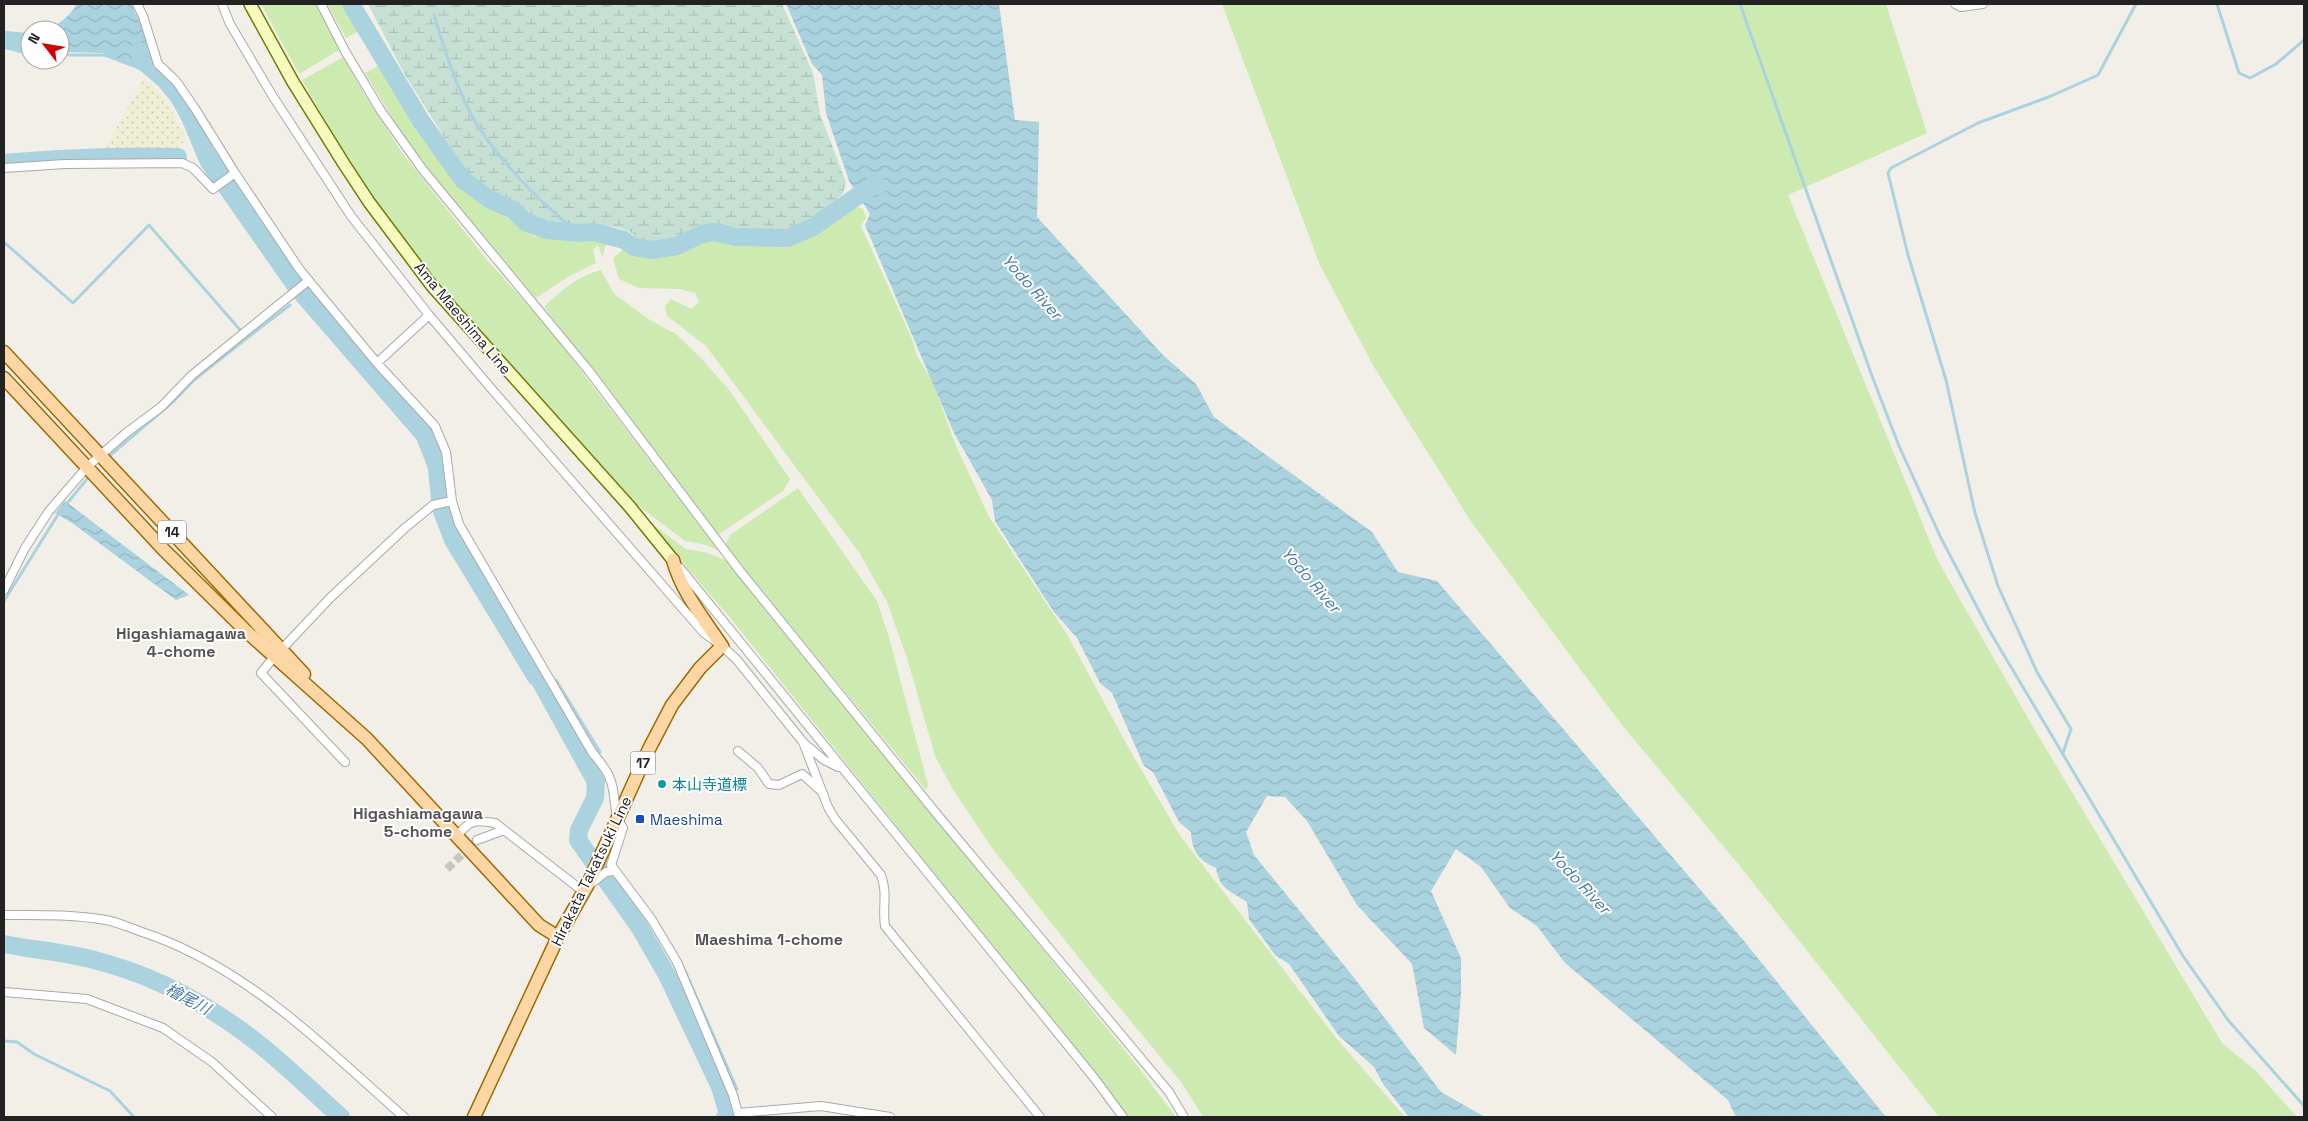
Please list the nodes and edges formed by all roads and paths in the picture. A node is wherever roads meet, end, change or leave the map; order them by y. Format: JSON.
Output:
{"nodes":[{"id":1,"x":137,"y":4,"type":"edge"},
{"id":2,"x":222,"y":4,"type":"edge"},
{"id":3,"x":250,"y":4,"type":"edge"},
{"id":4,"x":321,"y":4,"type":"edge"},
{"id":5,"x":1955,"y":4,"type":"edge"},
{"id":6,"x":1983,"y":4,"type":"edge"},
{"id":7,"x":4,"y":168,"type":"edge"},
{"id":8,"x":232,"y":175,"type":"junction"},
{"id":9,"x":308,"y":282,"type":"junction"},
{"id":10,"x":429,"y":315,"type":"junction"},
{"id":11,"x":4,"y":352,"type":"edge"},
{"id":12,"x":377,"y":363,"type":"junction"},
{"id":13,"x":4,"y":378,"type":"edge"},
{"id":14,"x":100,"y":456,"type":"junction"},
{"id":15,"x":87,"y":468,"type":"junction"},
{"id":16,"x":452,"y":501,"type":"junction"},
{"id":17,"x":673,"y":560,"type":"junction"},
{"id":18,"x":4,"y":590,"type":"edge"},
{"id":19,"x":722,"y":646,"type":"junction"},
{"id":20,"x":278,"y":653,"type":"junction"},
{"id":21,"x":803,"y":742,"type":"junction"},
{"id":22,"x":738,"y":751,"type":"dead end"},
{"id":23,"x":344,"y":762,"type":"dead end"},
{"id":24,"x":842,"y":769,"type":"junction"},
{"id":25,"x":822,"y":792,"type":"junction"},
{"id":26,"x":617,"y":821,"type":"junction"},
{"id":27,"x":504,"y":830,"type":"junction"},
{"id":28,"x":458,"y":835,"type":"junction"},
{"id":29,"x":477,"y":840,"type":"tunnel mouth"},
{"id":30,"x":613,"y":871,"type":"junction"},
{"id":31,"x":585,"y":889,"type":"junction"},
{"id":32,"x":4,"y":915,"type":"edge"},
{"id":33,"x":558,"y":937,"type":"junction"},
{"id":34,"x":4,"y":992,"type":"edge"},
{"id":35,"x":739,"y":1115,"type":"edge"},
{"id":36,"x":272,"y":1117,"type":"edge"},
{"id":37,"x":404,"y":1117,"type":"edge"},
{"id":38,"x":474,"y":1117,"type":"edge"},
{"id":39,"x":890,"y":1117,"type":"edge"},
{"id":40,"x":1040,"y":1117,"type":"edge"},
{"id":41,"x":1123,"y":1117,"type":"edge"},
{"id":42,"x":1184,"y":1117,"type":"edge"}],
"edges":[{"from":1,"to":8,"type":"street"},
{"from":2,"to":10,"type":"street"},
{"from":3,"to":17,"type":"main road","name":"Ama Maeshima Line"},
{"from":4,"to":42,"type":"street"},
{"from":5,"to":6,"type":"street"},
{"from":7,"to":8,"type":"street"},
{"from":8,"to":9,"type":"street"},
{"from":9,"to":12,"type":"street"},
{"from":9,"to":14,"type":"street"},
{"from":10,"to":12,"type":"street"},
{"from":10,"to":19,"type":"street"},
{"from":11,"to":14,"type":"main road","number":"14"},
{"from":12,"to":16,"type":"street"},
{"from":13,"to":15,"type":"main road","number":"14"},
{"from":14,"to":15,"type":"street"},
{"from":14,"to":20,"type":"main road","number":"14"},
{"from":15,"to":18,"type":"street"},
{"from":15,"to":20,"type":"main road","number":"14"},
{"from":16,"to":20,"type":"street"},
{"from":16,"to":26,"type":"street"},
{"from":17,"to":19,"type":"main road"},
{"from":17,"to":24,"type":"street"},
{"from":19,"to":21,"type":"street"},
{"from":19,"to":26,"type":"main road","name":"Hirakata Takatsuki Line","number":"17"},
{"from":20,"to":23,"type":"street"},
{"from":20,"to":28,"type":"main road","number":"14"},
{"from":21,"to":24,"type":"street"},
{"from":21,"to":25,"type":"street"},
{"from":22,"to":25,"type":"street"},
{"from":24,"to":41,"type":"street"},
{"from":25,"to":40,"type":"street"},
{"from":26,"to":30,"type":"street"},
{"from":26,"to":31,"type":"main road","name":"Hirakata Takatsuki Line","number":"17"},
{"from":27,"to":28,"type":"street"},
{"from":27,"to":29,"type":"street"},
{"from":27,"to":31,"type":"street"},
{"from":28,"to":33,"type":"main road","number":"14"},
{"from":30,"to":31,"type":"street"},
{"from":30,"to":35,"type":"street"},
{"from":31,"to":33,"type":"main road","name":"Hirakata Takatsuki Line","number":"17"},
{"from":32,"to":37,"type":"street"},
{"from":33,"to":38,"type":"main road","name":"Hirakata Takatsuki Line","number":"17"},
{"from":34,"to":36,"type":"street"},
{"from":35,"to":39,"type":"street"}]}
